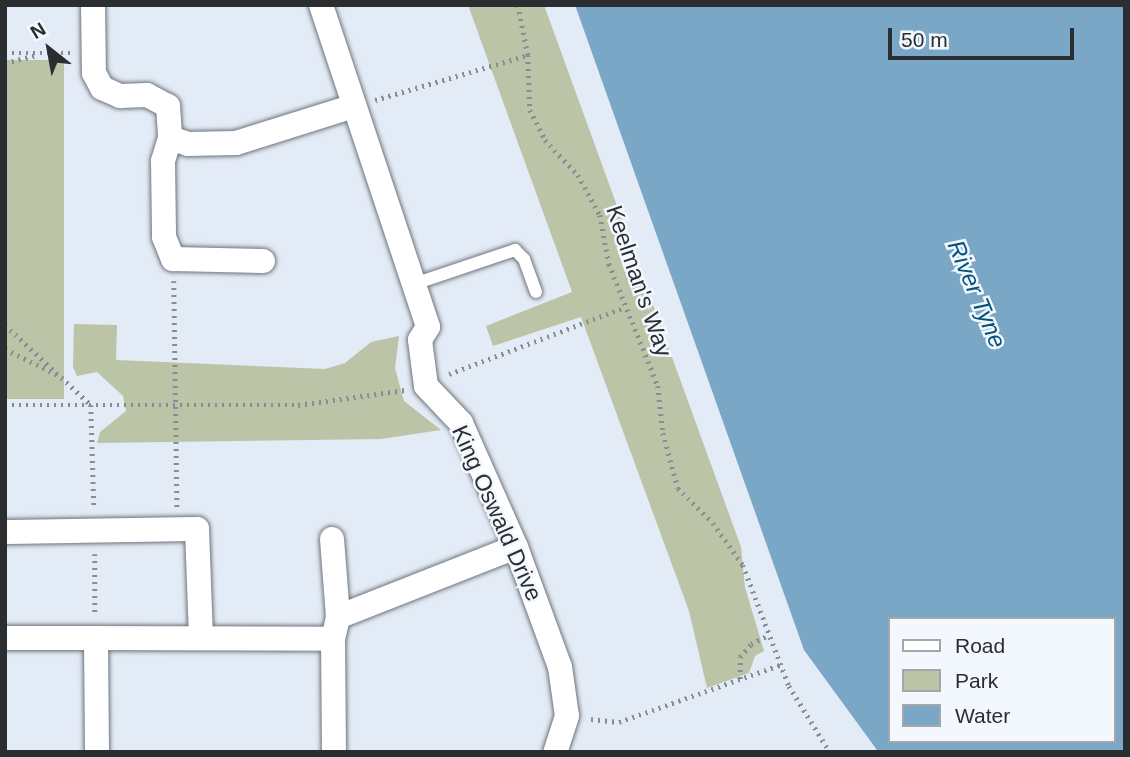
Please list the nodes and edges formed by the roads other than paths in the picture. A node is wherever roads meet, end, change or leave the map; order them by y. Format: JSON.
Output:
{"nodes":[{"id":1,"x":93,"y":5,"type":"edge"},
{"id":2,"x":321,"y":5,"type":"edge"},
{"id":3,"x":354,"y":106,"type":"junction"},
{"id":4,"x":170,"y":138,"type":"junction"},
{"id":5,"x":263,"y":261,"type":"dead end"},
{"id":6,"x":414,"y":284,"type":"junction"},
{"id":7,"x":536,"y":292,"type":"dead end"},
{"id":8,"x":5,"y":531,"type":"edge"},
{"id":9,"x":332,"y":539,"type":"dead end"},
{"id":10,"x":516,"y":547,"type":"junction"},
{"id":11,"x":336,"y":628,"type":"junction"},
{"id":12,"x":201,"y":637,"type":"junction"},
{"id":13,"x":5,"y":638,"type":"edge"},
{"id":14,"x":96,"y":638,"type":"junction"},
{"id":15,"x":97,"y":752,"type":"edge"},
{"id":16,"x":334,"y":752,"type":"edge"},
{"id":17,"x":555,"y":752,"type":"edge"}],
"edges":[{"from":1,"to":4,"type":"street"},
{"from":2,"to":3,"type":"street"},
{"from":3,"to":4,"type":"street"},
{"from":3,"to":6,"type":"street"},
{"from":4,"to":5,"type":"street"},
{"from":6,"to":7,"type":"lane"},
{"from":6,"to":10,"type":"street","name":"King Oswald Drive"},
{"from":8,"to":12,"type":"street"},
{"from":9,"to":11,"type":"street"},
{"from":10,"to":11,"type":"street"},
{"from":10,"to":17,"type":"street","name":"King Oswald Drive"},
{"from":11,"to":12,"type":"street"},
{"from":11,"to":16,"type":"street"},
{"from":12,"to":14,"type":"street"},
{"from":13,"to":14,"type":"street"},
{"from":14,"to":15,"type":"street"}]}
